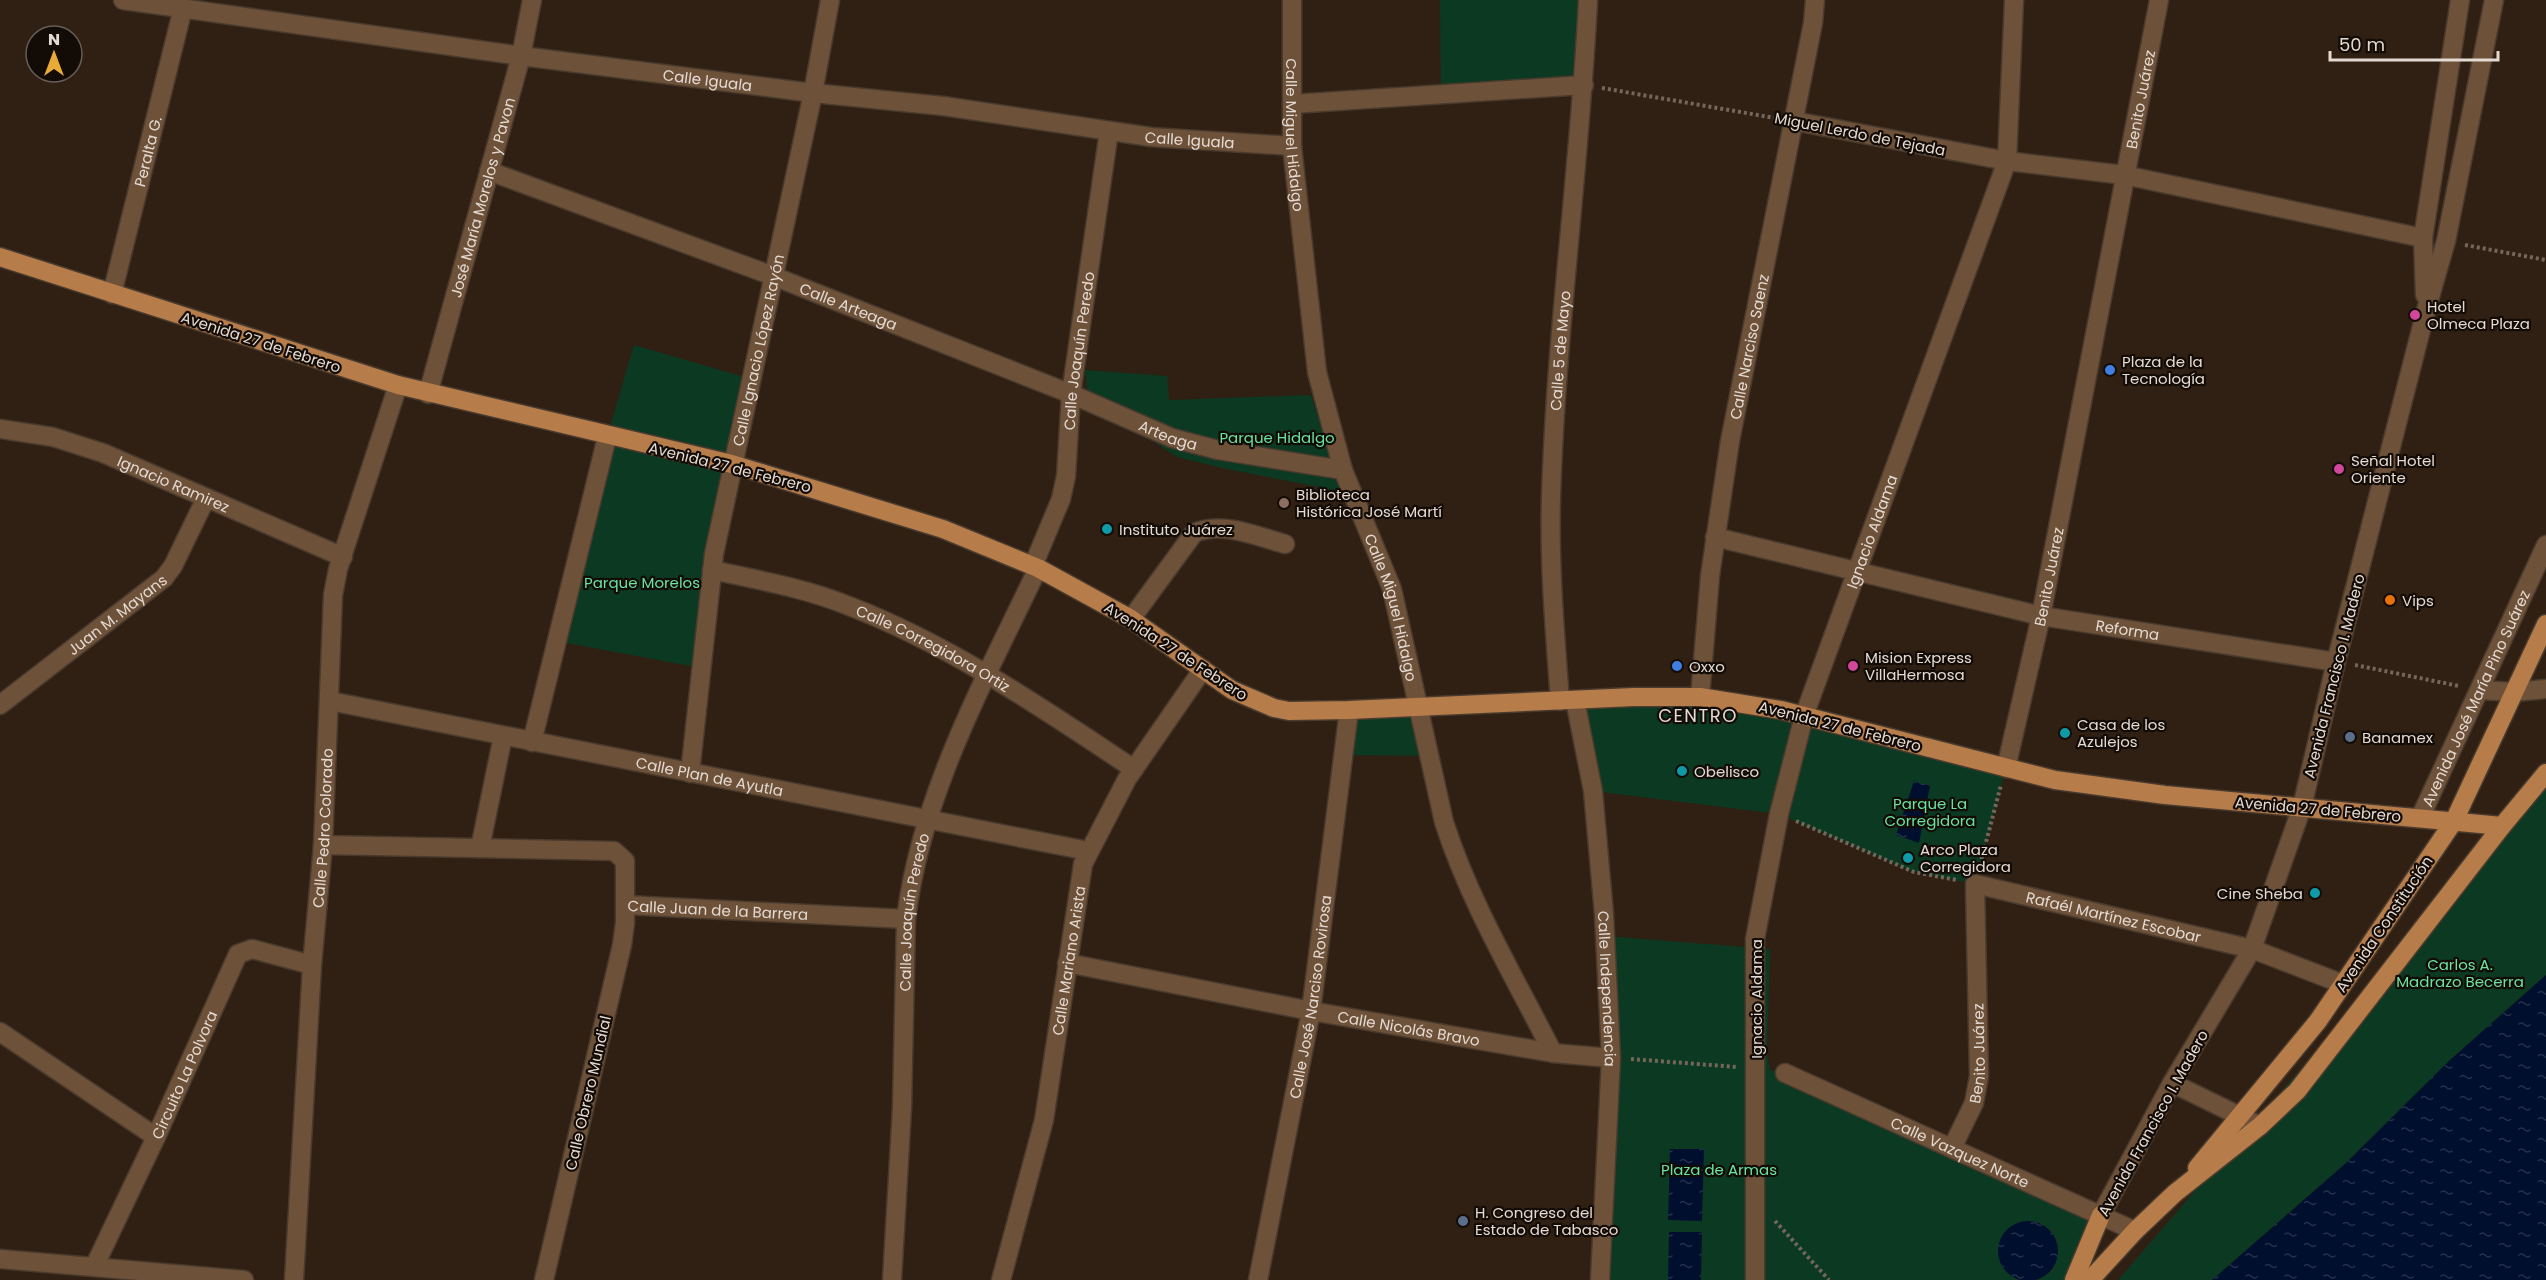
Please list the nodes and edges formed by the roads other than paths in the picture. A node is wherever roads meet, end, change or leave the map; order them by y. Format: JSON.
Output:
{"nodes":[{"id":1,"x":123,"y":0,"type":"edge"},
{"id":2,"x":532,"y":0,"type":"edge"},
{"id":3,"x":830,"y":0,"type":"edge"},
{"id":4,"x":1292,"y":0,"type":"edge"},
{"id":5,"x":1588,"y":0,"type":"edge"},
{"id":6,"x":1815,"y":0,"type":"edge"},
{"id":7,"x":2014,"y":0,"type":"edge"},
{"id":8,"x":2159,"y":0,"type":"edge"},
{"id":9,"x":2460,"y":0,"type":"edge"},
{"id":10,"x":2494,"y":0,"type":"edge"},
{"id":11,"x":183,"y":8,"type":"junction"},
{"id":12,"x":521,"y":56,"type":"junction"},
{"id":13,"x":1584,"y":85,"type":"junction"},
{"id":14,"x":813,"y":93,"type":"junction"},
{"id":15,"x":1292,"y":104,"type":"junction"},
{"id":16,"x":1794,"y":121,"type":"junction"},
{"id":17,"x":1109,"y":131,"type":"junction"},
{"id":18,"x":1292,"y":146,"type":"junction"},
{"id":19,"x":2007,"y":161,"type":"junction"},
{"id":20,"x":489,"y":171,"type":"junction"},
{"id":21,"x":2124,"y":175,"type":"junction"},
{"id":22,"x":2423,"y":238,"type":"junction"},
{"id":23,"x":0,"y":257,"type":"edge"},
{"id":24,"x":773,"y":276,"type":"junction"},
{"id":25,"x":112,"y":294,"type":"junction"},
{"id":26,"x":2425,"y":314,"type":"junction"},
{"id":27,"x":398,"y":385,"type":"junction"},
{"id":28,"x":428,"y":394,"type":"junction"},
{"id":29,"x":1071,"y":394,"type":"junction"},
{"id":30,"x":0,"y":429,"type":"edge"},
{"id":31,"x":607,"y":437,"type":"junction"},
{"id":32,"x":732,"y":465,"type":"junction"},
{"id":33,"x":1343,"y":470,"type":"junction"},
{"id":34,"x":206,"y":498,"type":"junction"},
{"id":35,"x":1715,"y":537,"type":"junction"},
{"id":36,"x":1285,"y":544,"type":"dead end"},
{"id":37,"x":2546,"y":545,"type":"edge"},
{"id":38,"x":343,"y":557,"type":"junction"},
{"id":39,"x":1036,"y":567,"type":"junction"},
{"id":40,"x":712,"y":570,"type":"junction"},
{"id":41,"x":1857,"y":572,"type":"junction"},
{"id":42,"x":2041,"y":616,"type":"junction"},
{"id":43,"x":1131,"y":619,"type":"junction"},
{"id":44,"x":2546,"y":624,"type":"edge"},
{"id":45,"x":2336,"y":662,"type":"junction"},
{"id":46,"x":1203,"y":669,"type":"junction"},
{"id":47,"x":988,"y":675,"type":"junction"},
{"id":48,"x":2546,"y":688,"type":"edge"},
{"id":49,"x":2480,"y":690,"type":"junction"},
{"id":50,"x":2514,"y":692,"type":"junction"},
{"id":51,"x":1700,"y":697,"type":"junction"},
{"id":52,"x":1568,"y":700,"type":"junction"},
{"id":53,"x":330,"y":701,"type":"junction"},
{"id":54,"x":0,"y":705,"type":"edge"},
{"id":55,"x":1419,"y":707,"type":"junction"},
{"id":56,"x":1349,"y":710,"type":"junction"},
{"id":57,"x":1804,"y":716,"type":"junction"},
{"id":58,"x":503,"y":736,"type":"junction"},
{"id":59,"x":532,"y":742,"type":"junction"},
{"id":60,"x":2006,"y":768,"type":"junction"},
{"id":61,"x":1134,"y":769,"type":"junction"},
{"id":62,"x":690,"y":773,"type":"junction"},
{"id":63,"x":2546,"y":773,"type":"edge"},
{"id":64,"x":2302,"y":807,"type":"junction"},
{"id":65,"x":2420,"y":818,"type":"junction"},
{"id":66,"x":928,"y":819,"type":"junction"},
{"id":67,"x":2454,"y":821,"type":"junction"},
{"id":68,"x":2502,"y":826,"type":"junction"},
{"id":69,"x":323,"y":845,"type":"junction"},
{"id":70,"x":480,"y":848,"type":"junction"},
{"id":71,"x":1088,"y":851,"type":"junction"},
{"id":72,"x":1976,"y":884,"type":"joint"},
{"id":73,"x":626,"y":904,"type":"junction"},
{"id":74,"x":906,"y":919,"type":"junction"},
{"id":75,"x":2252,"y":950,"type":"junction"},
{"id":76,"x":1067,"y":963,"type":"junction"},
{"id":77,"x":312,"y":965,"type":"junction"},
{"id":78,"x":2343,"y":984,"type":"junction"},
{"id":79,"x":1311,"y":1011,"type":"junction"},
{"id":80,"x":0,"y":1032,"type":"edge"},
{"id":81,"x":1553,"y":1053,"type":"junction"},
{"id":82,"x":1611,"y":1058,"type":"junction"},
{"id":83,"x":1785,"y":1073,"type":"dead end"},
{"id":84,"x":2172,"y":1083,"type":"junction"},
{"id":85,"x":2240,"y":1115,"type":"junction"},
{"id":86,"x":2260,"y":1126,"type":"junction"},
{"id":87,"x":156,"y":1137,"type":"junction"},
{"id":88,"x":1952,"y":1148,"type":"junction"},
{"id":89,"x":2175,"y":1193,"type":"junction"},
{"id":90,"x":2101,"y":1215,"type":"junction"},
{"id":91,"x":2135,"y":1231,"type":"junction"},
{"id":92,"x":0,"y":1259,"type":"edge"},
{"id":93,"x":94,"y":1266,"type":"junction"},
{"id":94,"x":244,"y":1280,"type":"edge"},
{"id":95,"x":294,"y":1280,"type":"edge"},
{"id":96,"x":544,"y":1280,"type":"edge"},
{"id":97,"x":892,"y":1280,"type":"edge"},
{"id":98,"x":1001,"y":1280,"type":"edge"},
{"id":99,"x":1258,"y":1280,"type":"edge"},
{"id":100,"x":1600,"y":1280,"type":"edge"},
{"id":101,"x":1755,"y":1280,"type":"edge"},
{"id":102,"x":2074,"y":1280,"type":"edge"},
{"id":103,"x":2090,"y":1280,"type":"edge"}],
"edges":[{"from":1,"to":11,"type":"street","name":"Calle Iguala"},
{"from":2,"to":12,"type":"street","name":"José María Morelos y Pavon"},
{"from":3,"to":14,"type":"street","name":"Calle Ignacio López Rayón"},
{"from":4,"to":15,"type":"street","name":"Calle Miguel Hidalgo"},
{"from":5,"to":13,"type":"street","name":"Calle 5 de Mayo"},
{"from":6,"to":16,"type":"street","name":"Calle Narciso Saenz"},
{"from":7,"to":19,"type":"street","name":"Ignacio Aldama"},
{"from":8,"to":21,"type":"street","name":"Benito Juárez"},
{"from":9,"to":22,"type":"street","name":"Avenida Francisco I. Madero"},
{"from":10,"to":26,"type":"street","name":"Avenida Francisco I. Madero"},
{"from":11,"to":12,"type":"street","name":"Calle Iguala"},
{"from":11,"to":25,"type":"street","name":"Peralta G."},
{"from":12,"to":14,"type":"street","name":"Calle Iguala"},
{"from":12,"to":20,"type":"street","name":"José María Morelos y Pavon"},
{"from":13,"to":15,"type":"street"},
{"from":13,"to":52,"type":"street","name":"Calle 5 de Mayo"},
{"from":14,"to":17,"type":"street","name":"Calle Iguala"},
{"from":14,"to":24,"type":"street","name":"Calle Ignacio López Rayón"},
{"from":15,"to":18,"type":"street","name":"Calle Miguel Hidalgo"},
{"from":16,"to":19,"type":"street","name":"Miguel Lerdo de Tejada"},
{"from":16,"to":35,"type":"street","name":"Calle Narciso Saenz"},
{"from":17,"to":18,"type":"street","name":"Calle Iguala"},
{"from":17,"to":29,"type":"street","name":"Calle Joaquín Peredo"},
{"from":18,"to":33,"type":"street","name":"Calle Miguel Hidalgo"},
{"from":19,"to":21,"type":"street","name":"Miguel Lerdo de Tejada"},
{"from":19,"to":41,"type":"street","name":"Ignacio Aldama"},
{"from":20,"to":24,"type":"street","name":"Calle Arteaga"},
{"from":20,"to":28,"type":"street","name":"José María Morelos y Pavon"},
{"from":21,"to":22,"type":"street","name":"Miguel Lerdo de Tejada"},
{"from":21,"to":42,"type":"street","name":"Benito Juárez"},
{"from":22,"to":26,"type":"street","name":"Avenida Francisco I. Madero"},
{"from":23,"to":25,"type":"main road","name":"Avenida 27 de Febrero"},
{"from":24,"to":29,"type":"street","name":"Calle Arteaga"},
{"from":24,"to":32,"type":"street","name":"Calle Ignacio López Rayón"},
{"from":25,"to":27,"type":"main road","name":"Avenida 27 de Febrero"},
{"from":26,"to":45,"type":"street","name":"Avenida Francisco I. Madero"},
{"from":27,"to":28,"type":"main road","name":"Avenida 27 de Febrero"},
{"from":27,"to":38,"type":"street","name":"Calle Pedro Colorado"},
{"from":28,"to":31,"type":"main road","name":"Avenida 27 de Febrero"},
{"from":29,"to":33,"type":"street","name":"Arteaga"},
{"from":29,"to":39,"type":"street","name":"Calle Joaquín Peredo"},
{"from":30,"to":34,"type":"street","name":"Ignacio Ramirez"},
{"from":31,"to":32,"type":"main road","name":"Avenida 27 de Febrero"},
{"from":31,"to":59,"type":"street"},
{"from":32,"to":39,"type":"main road","name":"Avenida 27 de Febrero"},
{"from":32,"to":40,"type":"street","name":"Calle Ignacio López Rayón"},
{"from":33,"to":55,"type":"street","name":"Calle Miguel Hidalgo"},
{"from":34,"to":38,"type":"street","name":"Ignacio Ramirez"},
{"from":34,"to":54,"type":"street","name":"Juan M. Mayans"},
{"from":35,"to":41,"type":"street","name":"Reforma"},
{"from":35,"to":51,"type":"street","name":"Calle Narciso Saenz"},
{"from":36,"to":43,"type":"street"},
{"from":37,"to":49,"type":"street","name":"Avenida José María Pino Suárez"},
{"from":38,"to":53,"type":"street","name":"Calle Pedro Colorado"},
{"from":39,"to":43,"type":"main road","name":"Avenida 27 de Febrero"},
{"from":39,"to":47,"type":"street","name":"Calle Joaquín Peredo"},
{"from":40,"to":47,"type":"street","name":"Calle Corregidora Ortiz"},
{"from":40,"to":62,"type":"street","name":"Calle Ignacio López Rayón"},
{"from":41,"to":42,"type":"street","name":"Reforma"},
{"from":41,"to":57,"type":"street","name":"Ignacio Aldama"},
{"from":42,"to":45,"type":"street","name":"Reforma"},
{"from":42,"to":60,"type":"street","name":"Benito Juárez"},
{"from":43,"to":46,"type":"main road","name":"Avenida 27 de Febrero"},
{"from":44,"to":50,"type":"main road","name":"Avenida Constitución"},
{"from":45,"to":64,"type":"street","name":"Avenida Francisco I. Madero"},
{"from":46,"to":56,"type":"main road","name":"Avenida 27 de Febrero"},
{"from":46,"to":61,"type":"street","name":"Calle Mariano Arista"},
{"from":47,"to":61,"type":"street","name":"Calle Corregidora Ortiz"},
{"from":47,"to":66,"type":"street","name":"Calle Joaquín Peredo"},
{"from":48,"to":50,"type":"street"},
{"from":49,"to":50,"type":"street"},
{"from":49,"to":65,"type":"street","name":"Avenida José María Pino Suárez"},
{"from":50,"to":67,"type":"main road","name":"Avenida Constitución"},
{"from":51,"to":52,"type":"main road","name":"Avenida 27 de Febrero"},
{"from":51,"to":57,"type":"main road","name":"Avenida 27 de Febrero"},
{"from":52,"to":55,"type":"main road","name":"Avenida 27 de Febrero"},
{"from":52,"to":82,"type":"street","name":"Calle Independencia"},
{"from":53,"to":58,"type":"street","name":"Calle Plan de Ayutla"},
{"from":53,"to":69,"type":"street","name":"Calle Pedro Colorado"},
{"from":55,"to":56,"type":"main road","name":"Avenida 27 de Febrero"},
{"from":55,"to":81,"type":"street","name":"Calle Miguel Hidalgo"},
{"from":56,"to":79,"type":"street","name":"Calle José Narciso Rovirosa"},
{"from":57,"to":60,"type":"main road","name":"Avenida 27 de Febrero"},
{"from":57,"to":101,"type":"street","name":"Ignacio Aldama"},
{"from":58,"to":59,"type":"street","name":"Calle Plan de Ayutla"},
{"from":58,"to":70,"type":"street"},
{"from":59,"to":62,"type":"street","name":"Calle Plan de Ayutla"},
{"from":60,"to":64,"type":"main road","name":"Avenida 27 de Febrero"},
{"from":61,"to":71,"type":"street","name":"Calle Mariano Arista"},
{"from":62,"to":66,"type":"street","name":"Calle Plan de Ayutla"},
{"from":63,"to":68,"type":"main road"},
{"from":64,"to":65,"type":"main road","name":"Avenida 27 de Febrero"},
{"from":64,"to":75,"type":"street","name":"Avenida Francisco I. Madero"},
{"from":65,"to":67,"type":"main road","name":"Avenida 27 de Febrero"},
{"from":66,"to":71,"type":"street","name":"Calle Plan de Ayutla"},
{"from":66,"to":74,"type":"street","name":"Calle Joaquín Peredo"},
{"from":67,"to":68,"type":"main road","name":"Avenida 27 de Febrero"},
{"from":67,"to":78,"type":"main road","name":"Avenida Constitución"},
{"from":68,"to":86,"type":"main road"},
{"from":69,"to":70,"type":"street","name":"Calle Juan de la Barrera"},
{"from":69,"to":77,"type":"street","name":"Calle Pedro Colorado"},
{"from":70,"to":73,"type":"street","name":"Calle Juan de la Barrera"},
{"from":71,"to":76,"type":"street","name":"Calle Mariano Arista"},
{"from":72,"to":75,"type":"street","name":"Rafaél Martínez Escobar"},
{"from":72,"to":88,"type":"street","name":"Benito Juárez"},
{"from":73,"to":74,"type":"street","name":"Calle Juan de la Barrera"},
{"from":73,"to":96,"type":"street","name":"Calle Obrero Mundial"},
{"from":74,"to":97,"type":"street","name":"Calle Joaquín Peredo"},
{"from":75,"to":78,"type":"street","name":"Rafaél Martínez Escobar"},
{"from":75,"to":84,"type":"street","name":"Avenida Francisco I. Madero"},
{"from":76,"to":79,"type":"street","name":"Calle Nicolás Bravo"},
{"from":76,"to":98,"type":"street","name":"Calle Mariano Arista"},
{"from":77,"to":87,"type":"street","name":"Circuito La Polvora"},
{"from":77,"to":95,"type":"street","name":"Calle Pedro Colorado"},
{"from":78,"to":85,"type":"main road","name":"Avenida Constitución"},
{"from":79,"to":81,"type":"street","name":"Calle Nicolás Bravo"},
{"from":79,"to":99,"type":"street","name":"Calle José Narciso Rovirosa"},
{"from":80,"to":87,"type":"street"},
{"from":81,"to":82,"type":"street","name":"Calle Nicolás Bravo"},
{"from":82,"to":100,"type":"street","name":"Calle Independencia"},
{"from":83,"to":88,"type":"street","name":"Calle Vazquez Norte"},
{"from":84,"to":85,"type":"street"},
{"from":84,"to":90,"type":"street","name":"Avenida Francisco I. Madero"},
{"from":85,"to":86,"type":"street"},
{"from":85,"to":89,"type":"main road","name":"Avenida Constitución"},
{"from":86,"to":89,"type":"main road"},
{"from":87,"to":93,"type":"street","name":"Circuito La Polvora"},
{"from":88,"to":90,"type":"street","name":"Calle Vazquez Norte"},
{"from":89,"to":91,"type":"main road"},
{"from":90,"to":91,"type":"street","name":"Calle Vazquez Norte"},
{"from":90,"to":102,"type":"main road","name":"Avenida Francisco I. Madero"},
{"from":91,"to":103,"type":"main road"},
{"from":92,"to":93,"type":"street"},
{"from":93,"to":94,"type":"street"}]}
